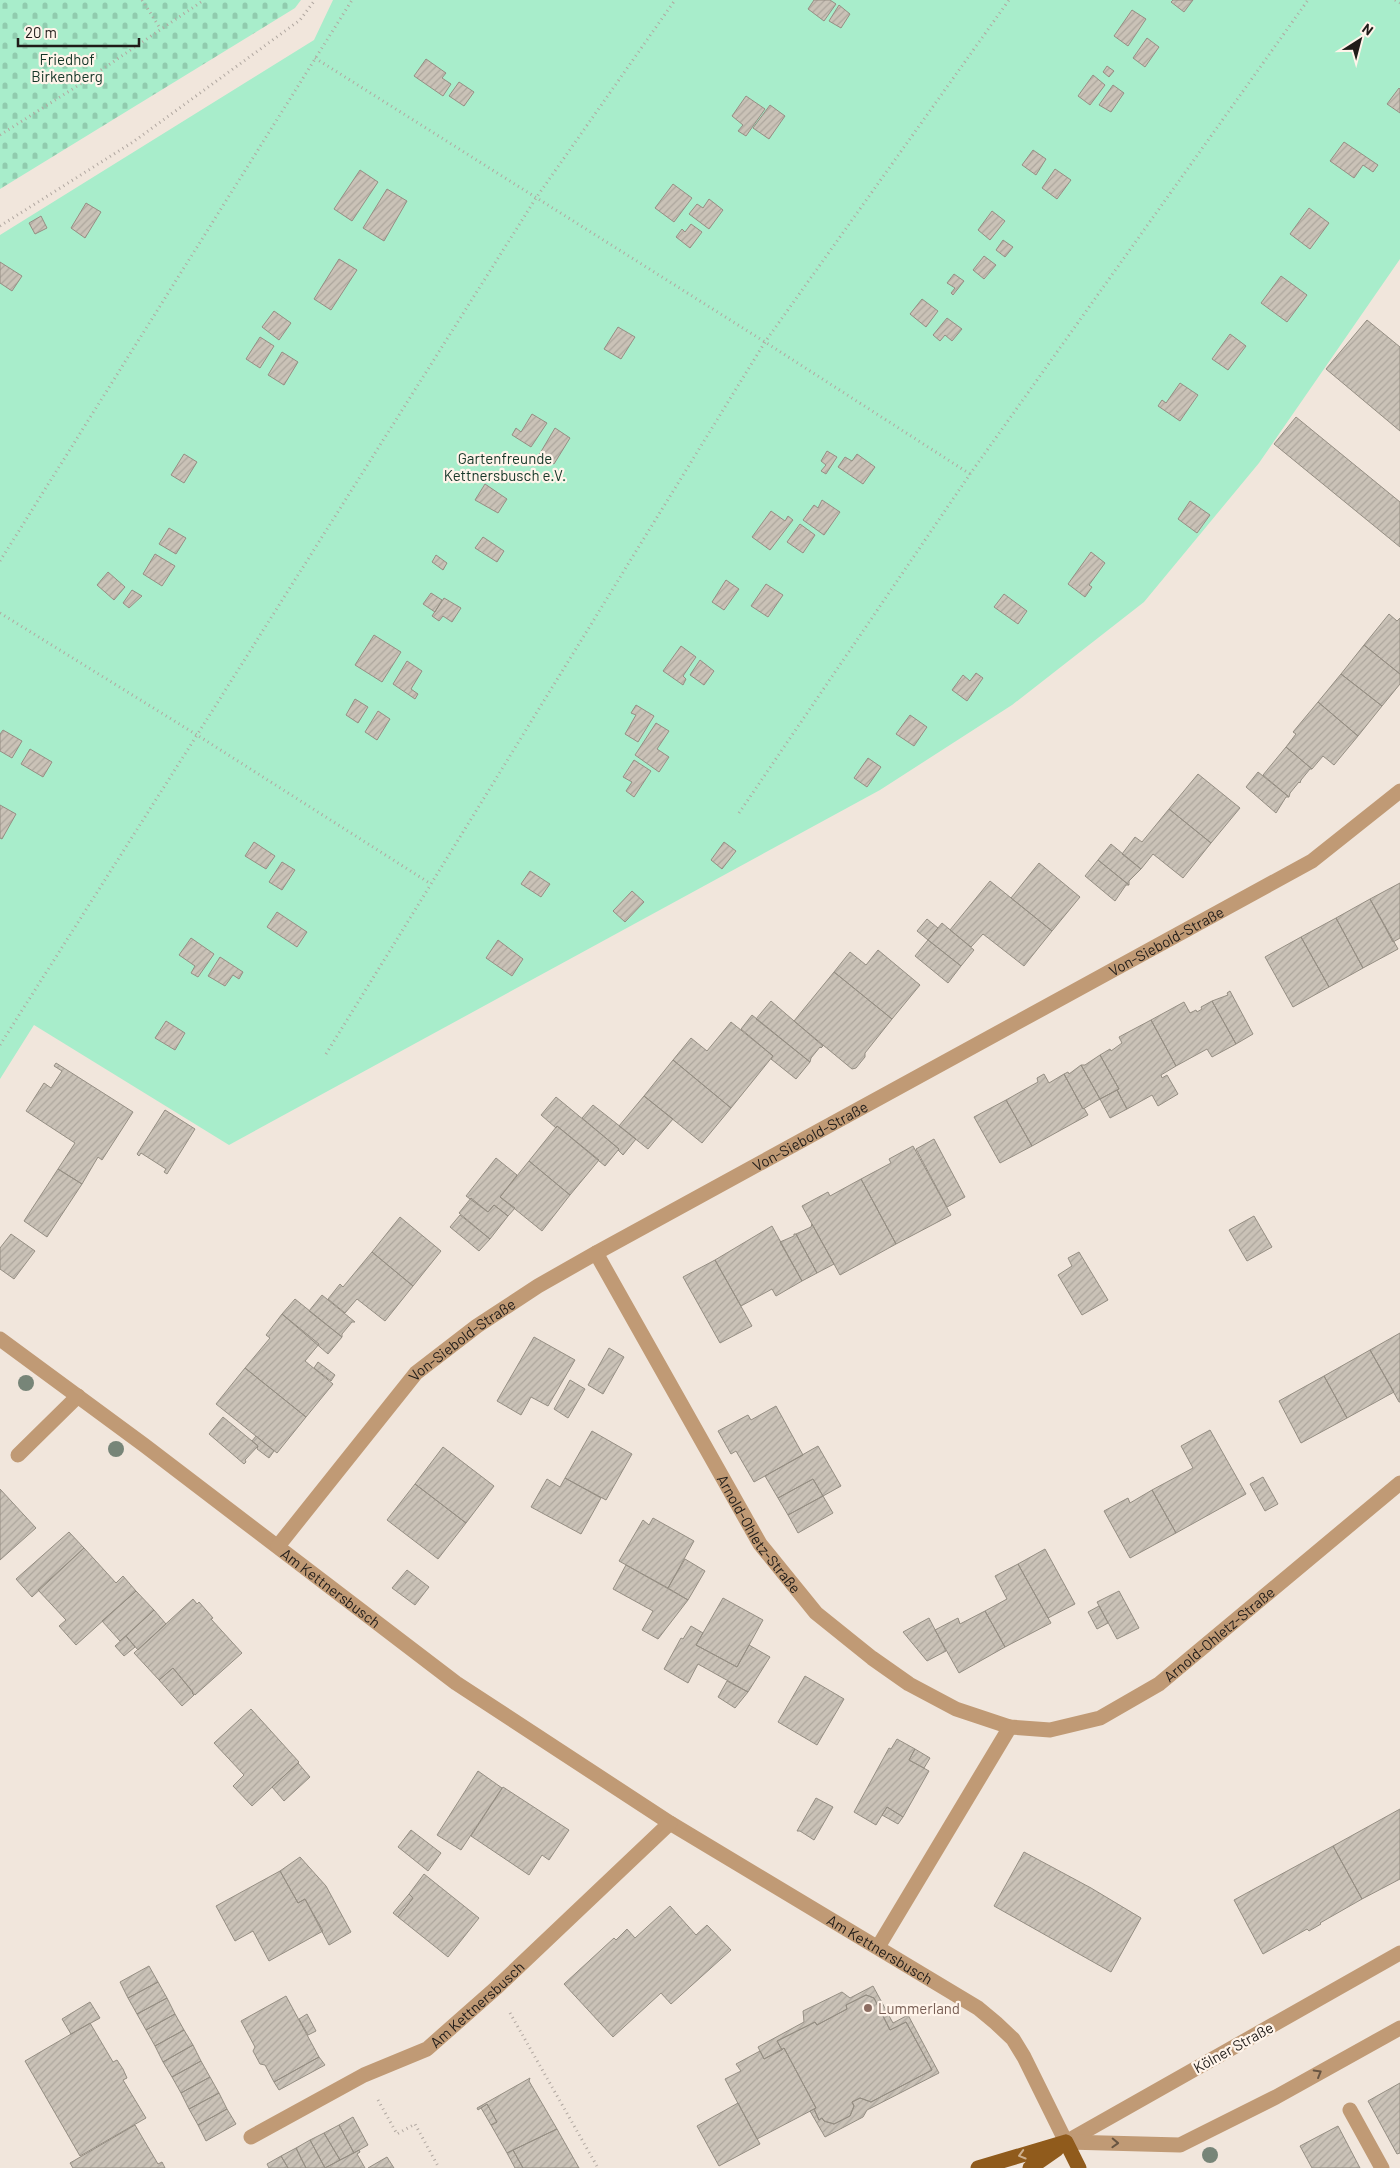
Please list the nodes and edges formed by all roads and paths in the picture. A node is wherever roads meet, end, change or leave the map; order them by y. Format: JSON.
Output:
{"nodes":[{"id":1,"x":142,"y":0,"type":"edge"},
{"id":2,"x":204,"y":0,"type":"edge"},
{"id":3,"x":315,"y":0,"type":"edge"},
{"id":4,"x":352,"y":0,"type":"edge"},
{"id":5,"x":675,"y":0,"type":"edge"},
{"id":6,"x":1009,"y":0,"type":"edge"},
{"id":7,"x":1308,"y":0,"type":"edge"},
{"id":8,"x":1396,"y":0,"type":"edge"},
{"id":9,"x":1400,"y":3,"type":"edge"},
{"id":10,"x":160,"y":28,"type":"junction"},
{"id":11,"x":315,"y":58,"type":"junction"},
{"id":12,"x":0,"y":135,"type":"edge"},
{"id":13,"x":536,"y":198,"type":"junction"},
{"id":14,"x":0,"y":226,"type":"edge"},
{"id":15,"x":765,"y":342,"type":"junction"},
{"id":16,"x":970,"y":474,"type":"junction"},
{"id":17,"x":0,"y":561,"type":"edge"},
{"id":18,"x":0,"y":613,"type":"edge"},
{"id":19,"x":197,"y":736,"type":"junction"},
{"id":20,"x":1400,"y":791,"type":"edge"},
{"id":21,"x":738,"y":813,"type":"dead end"},
{"id":22,"x":431,"y":884,"type":"junction"},
{"id":23,"x":0,"y":1045,"type":"edge"},
{"id":24,"x":326,"y":1054,"type":"dead end"},
{"id":25,"x":596,"y":1253,"type":"junction"},
{"id":26,"x":0,"y":1339,"type":"edge"},
{"id":27,"x":78,"y":1396,"type":"junction"},
{"id":28,"x":18,"y":1455,"type":"dead end"},
{"id":29,"x":1400,"y":1483,"type":"edge"},
{"id":30,"x":278,"y":1546,"type":"junction"},
{"id":31,"x":1010,"y":1727,"type":"junction"},
{"id":32,"x":670,"y":1823,"type":"junction"},
{"id":33,"x":878,"y":1947,"type":"junction"},
{"id":34,"x":1400,"y":1953,"type":"edge"},
{"id":35,"x":496,"y":1988,"type":"junction"},
{"id":36,"x":1400,"y":2028,"type":"edge"},
{"id":37,"x":364,"y":2075,"type":"junction"},
{"id":38,"x":1350,"y":2110,"type":"dead end"},
{"id":39,"x":250,"y":2137,"type":"dead end"},
{"id":40,"x":1066,"y":2142,"type":"junction"},
{"id":41,"x":439,"y":2168,"type":"edge"},
{"id":42,"x":598,"y":2168,"type":"edge"},
{"id":43,"x":978,"y":2168,"type":"edge"},
{"id":44,"x":1030,"y":2168,"type":"edge"},
{"id":45,"x":1079,"y":2168,"type":"edge"},
{"id":46,"x":1382,"y":2168,"type":"edge"}],
"edges":[{"from":1,"to":10,"type":"path"},
{"from":2,"to":10,"type":"path"},
{"from":3,"to":14,"type":"path"},
{"from":4,"to":11,"type":"path"},
{"from":5,"to":13,"type":"path"},
{"from":6,"to":15,"type":"path"},
{"from":7,"to":16,"type":"path"},
{"from":8,"to":9,"type":"path"},
{"from":10,"to":12,"type":"path"},
{"from":11,"to":13,"type":"path"},
{"from":11,"to":17,"type":"path"},
{"from":13,"to":15,"type":"path"},
{"from":13,"to":19,"type":"path"},
{"from":15,"to":16,"type":"path"},
{"from":15,"to":22,"type":"path"},
{"from":16,"to":21,"type":"path"},
{"from":18,"to":19,"type":"path"},
{"from":19,"to":22,"type":"path"},
{"from":19,"to":23,"type":"path"},
{"from":20,"to":25,"type":"street","name":"Von-Siebold-Straße"},
{"from":22,"to":24,"type":"path"},
{"from":25,"to":30,"type":"street","name":"Von-Siebold-Straße"},
{"from":25,"to":31,"type":"street","name":"Arnold-Ohletz-Straße"},
{"from":26,"to":27,"type":"street","name":"Am Kettnersbusch"},
{"from":27,"to":28,"type":"street"},
{"from":27,"to":30,"type":"street","name":"Am Kettnersbusch"},
{"from":29,"to":31,"type":"street","name":"Arnold-Ohletz-Straße"},
{"from":30,"to":32,"type":"street","name":"Am Kettnersbusch"},
{"from":31,"to":33,"type":"street"},
{"from":32,"to":33,"type":"street","name":"Am Kettnersbusch"},
{"from":32,"to":35,"type":"street","name":"Am Kettnersbusch"},
{"from":33,"to":40,"type":"street","name":"Am Kettnersbusch"},
{"from":34,"to":40,"type":"street","name":"Kölner Straße"},
{"from":35,"to":37,"type":"street","name":"Am Kettnersbusch"},
{"from":35,"to":42,"type":"path"},
{"from":40,"to":36,"type":"street","one_way":true},
{"from":37,"to":39,"type":"street","name":"Am Kettnersbusch"},
{"from":37,"to":41,"type":"path"},
{"from":38,"to":46,"type":"street"},
{"from":40,"to":43,"type":"main road","one_way":true},
{"from":40,"to":44,"type":"main road","name":"Kölner Straße"},
{"from":40,"to":45,"type":"main road"}]}
